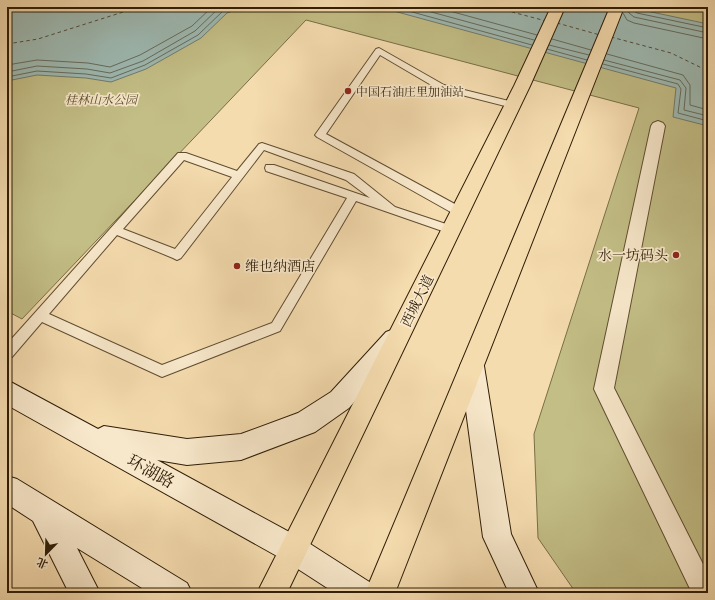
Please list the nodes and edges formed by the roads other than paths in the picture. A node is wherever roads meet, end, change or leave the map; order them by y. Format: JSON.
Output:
{"nodes":[{"id":1,"x":558,"y":7,"type":"edge"},
{"id":2,"x":617,"y":7,"type":"edge"},
{"id":3,"x":517,"y":96,"type":"junction"},
{"id":4,"x":658,"y":126,"type":"dead end"},
{"id":5,"x":270,"y":168,"type":"dead end"},
{"id":6,"x":239,"y":176,"type":"junction"},
{"id":7,"x":353,"y":196,"type":"junction"},
{"id":8,"x":391,"y":209,"type":"junction"},
{"id":9,"x":456,"y":221,"type":"junction"},
{"id":10,"x":115,"y":230,"type":"junction"},
{"id":11,"x":40,"y":316,"type":"junction"},
{"id":12,"x":402,"y":331,"type":"junction"},
{"id":13,"x":7,"y":353,"type":"edge"},
{"id":14,"x":472,"y":366,"type":"junction"},
{"id":15,"x":7,"y":392,"type":"edge"},
{"id":16,"x":90,"y":437,"type":"junction"},
{"id":17,"x":7,"y":489,"type":"edge"},
{"id":18,"x":43,"y":511,"type":"junction"},
{"id":19,"x":294,"y":550,"type":"junction"},
{"id":20,"x":85,"y":593,"type":"edge"},
{"id":21,"x":177,"y":593,"type":"edge"},
{"id":22,"x":272,"y":593,"type":"edge"},
{"id":23,"x":362,"y":593,"type":"edge"},
{"id":24,"x":380,"y":593,"type":"edge"},
{"id":25,"x":524,"y":593,"type":"edge"},
{"id":26,"x":706,"y":593,"type":"edge"}],
"edges":[{"from":1,"to":3,"type":"highway","name":"西城大道"},
{"from":2,"to":14,"type":"highway"},
{"from":3,"to":9,"type":"highway","name":"西城大道"},
{"from":3,"to":9,"type":"lane"},
{"from":4,"to":26,"type":"street"},
{"from":5,"to":7,"type":"lane"},
{"from":6,"to":8,"type":"lane"},
{"from":6,"to":10,"type":"lane"},
{"from":6,"to":10,"type":"lane"},
{"from":7,"to":8,"type":"lane"},
{"from":7,"to":11,"type":"lane"},
{"from":8,"to":9,"type":"lane"},
{"from":9,"to":12,"type":"highway","name":"西城大道"},
{"from":10,"to":11,"type":"lane"},
{"from":11,"to":13,"type":"lane"},
{"from":12,"to":16,"type":"main road"},
{"from":12,"to":19,"type":"highway","name":"西城大道"},
{"from":14,"to":24,"type":"highway"},
{"from":14,"to":25,"type":"main road"},
{"from":15,"to":16,"type":"main road","name":"环湖路"},
{"from":16,"to":19,"type":"main road","name":"环湖路"},
{"from":17,"to":18,"type":"main road"},
{"from":18,"to":20,"type":"main road"},
{"from":18,"to":21,"type":"main road"},
{"from":19,"to":22,"type":"highway","name":"西城大道"},
{"from":19,"to":23,"type":"main road","name":"环湖路"}]}
